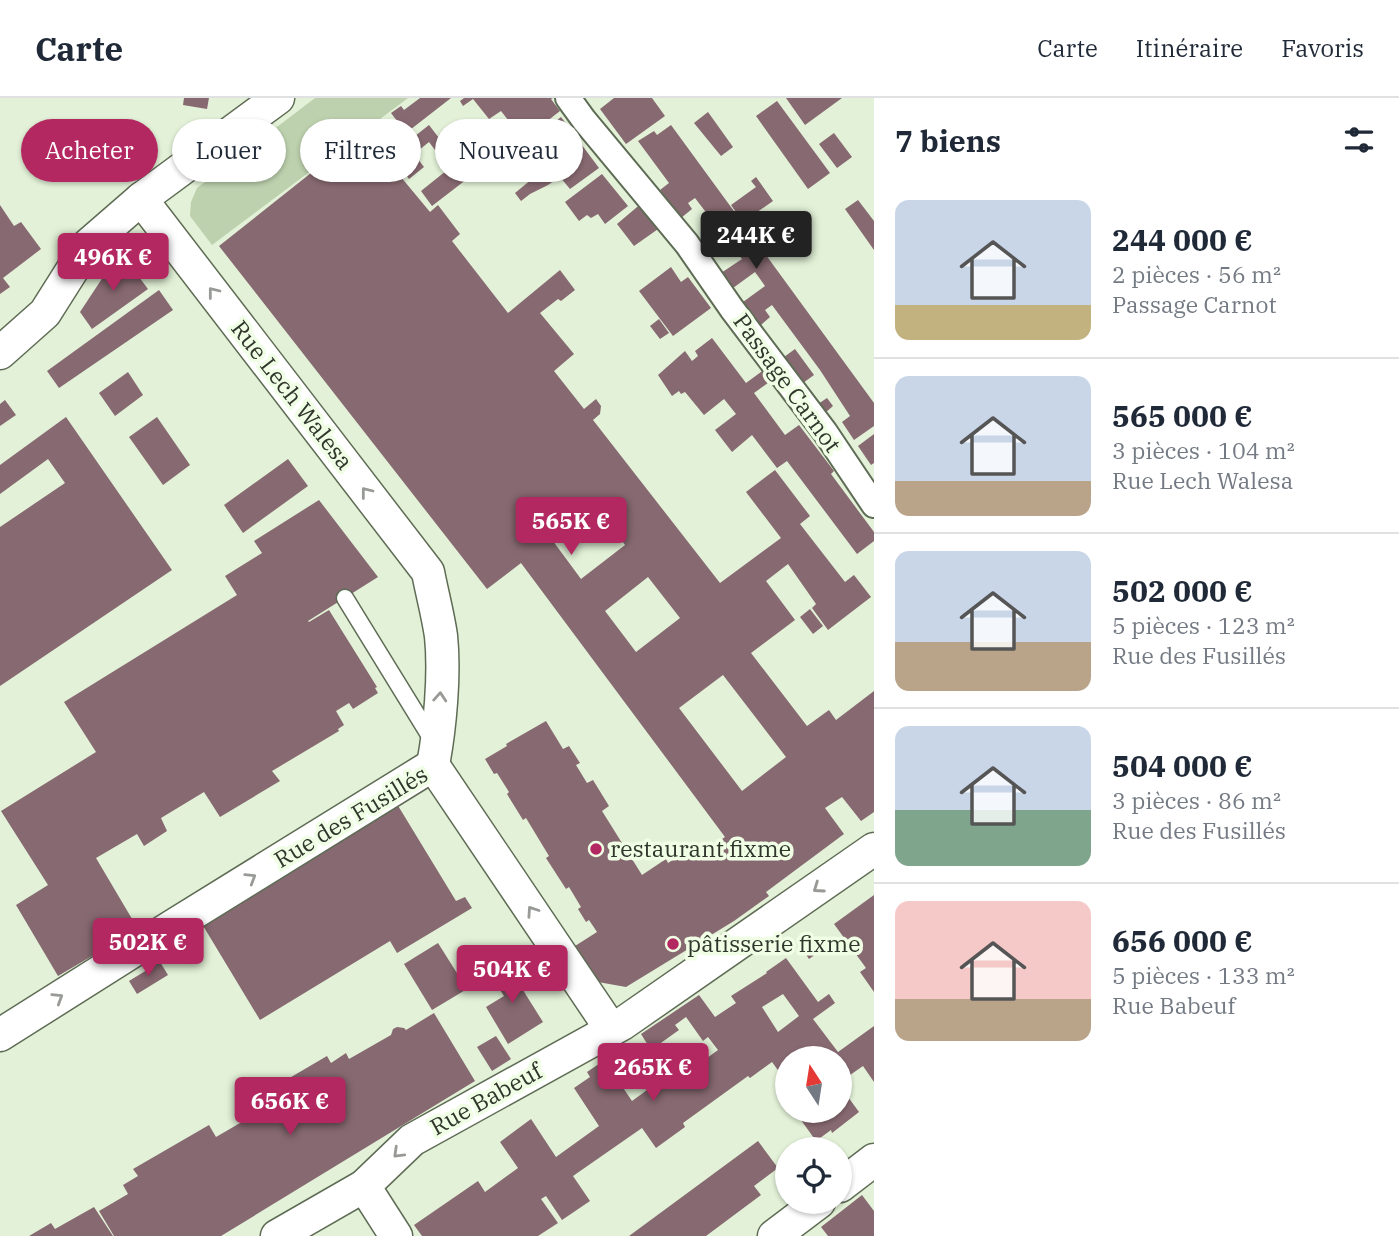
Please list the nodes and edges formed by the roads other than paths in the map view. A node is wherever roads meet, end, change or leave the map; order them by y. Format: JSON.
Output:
{"nodes":[{"id":1,"x":278,"y":98,"type":"edge"},
{"id":2,"x":568,"y":98,"type":"edge"},
{"id":3,"x":141,"y":199,"type":"junction"},
{"id":4,"x":0,"y":353,"type":"edge"},
{"id":5,"x":874,"y":505,"type":"edge"},
{"id":6,"x":345,"y":598,"type":"dead end"},
{"id":7,"x":435,"y":755,"type":"junction"},
{"id":8,"x":874,"y":849,"type":"edge"},
{"id":9,"x":611,"y":1029,"type":"junction"},
{"id":10,"x":0,"y":1035,"type":"edge"},
{"id":11,"x":874,"y":1160,"type":"edge"},
{"id":12,"x":852,"y":1177,"type":"edge"},
{"id":13,"x":364,"y":1186,"type":"junction"},
{"id":14,"x":802,"y":1214,"type":"edge"},
{"id":15,"x":277,"y":1236,"type":"edge"},
{"id":16,"x":396,"y":1236,"type":"edge"},
{"id":17,"x":774,"y":1236,"type":"edge"}],
"edges":[{"from":1,"to":3,"type":"street"},
{"from":2,"to":5,"type":"street","name":"Passage Carnot"},
{"from":3,"to":4,"type":"street"},
{"from":7,"to":3,"type":"street","name":"Rue Lech Walesa","one_way":true},
{"from":6,"to":7,"type":"lane"},
{"from":9,"to":7,"type":"street","name":"Rue des Fusillés","one_way":true},
{"from":10,"to":7,"type":"street","name":"Rue des Fusillés","one_way":true},
{"from":8,"to":9,"type":"street","name":"Rue Babeuf","one_way":true},
{"from":9,"to":13,"type":"street","name":"Rue Babeuf","one_way":true},
{"from":11,"to":12,"type":"street"},
{"from":13,"to":15,"type":"street","name":"Rue Babeuf"},
{"from":13,"to":16,"type":"street"},
{"from":14,"to":17,"type":"street"}]}
